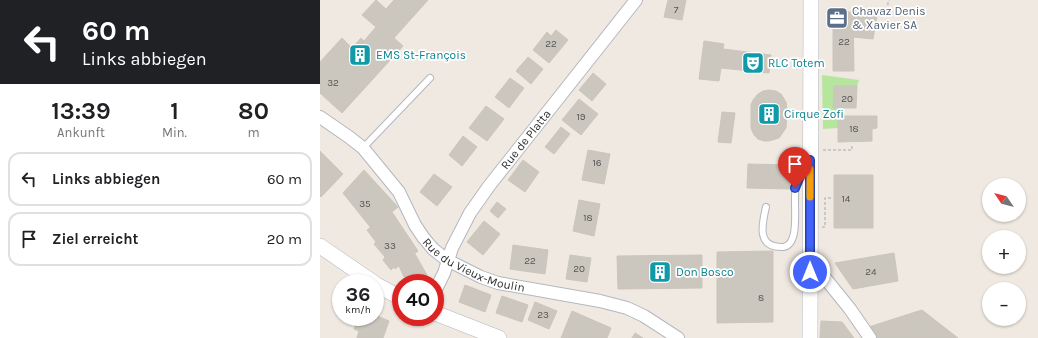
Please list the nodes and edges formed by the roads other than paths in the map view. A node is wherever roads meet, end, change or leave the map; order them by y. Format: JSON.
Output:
{"nodes":[{"id":1,"x":636,"y":0,"type":"edge"},
{"id":2,"x":811,"y":0,"type":"edge"},
{"id":3,"x":430,"y":78,"type":"dead end"},
{"id":4,"x":320,"y":117,"type":"edge"},
{"id":5,"x":363,"y":148,"type":"junction"},
{"id":6,"x":810,"y":160,"type":"junction"},
{"id":7,"x":766,"y":207,"type":"dead end"},
{"id":8,"x":320,"y":246,"type":"edge"},
{"id":9,"x":447,"y":260,"type":"junction"},
{"id":10,"x":810,"y":272,"type":"junction"},
{"id":11,"x":361,"y":274,"type":"edge"},
{"id":12,"x":444,"y":274,"type":"edge"},
{"id":13,"x":444,"y":317,"type":"edge"},
{"id":14,"x":499,"y":338,"type":"edge"},
{"id":15,"x":678,"y":338,"type":"edge"},
{"id":16,"x":810,"y":338,"type":"edge"},
{"id":17,"x":870,"y":338,"type":"edge"}],
"edges":[{"from":1,"to":9,"type":"street","name":"Rue de Platta"},
{"from":2,"to":6,"type":"street"},
{"from":3,"to":5,"type":"lane"},
{"from":4,"to":5,"type":"street","name":"Rue du Vieux-Moulin"},
{"from":5,"to":9,"type":"street","name":"Rue du Vieux-Moulin"},
{"from":6,"to":7,"type":"lane"},
{"from":6,"to":10,"type":"street"},
{"from":8,"to":11,"type":"street"},
{"from":9,"to":12,"type":"street","name":"Rue de Platta"},
{"from":9,"to":15,"type":"street","name":"Rue du Vieux-Moulin"},
{"from":10,"to":16,"type":"street"},
{"from":10,"to":17,"type":"street"},
{"from":13,"to":14,"type":"street"}]}
